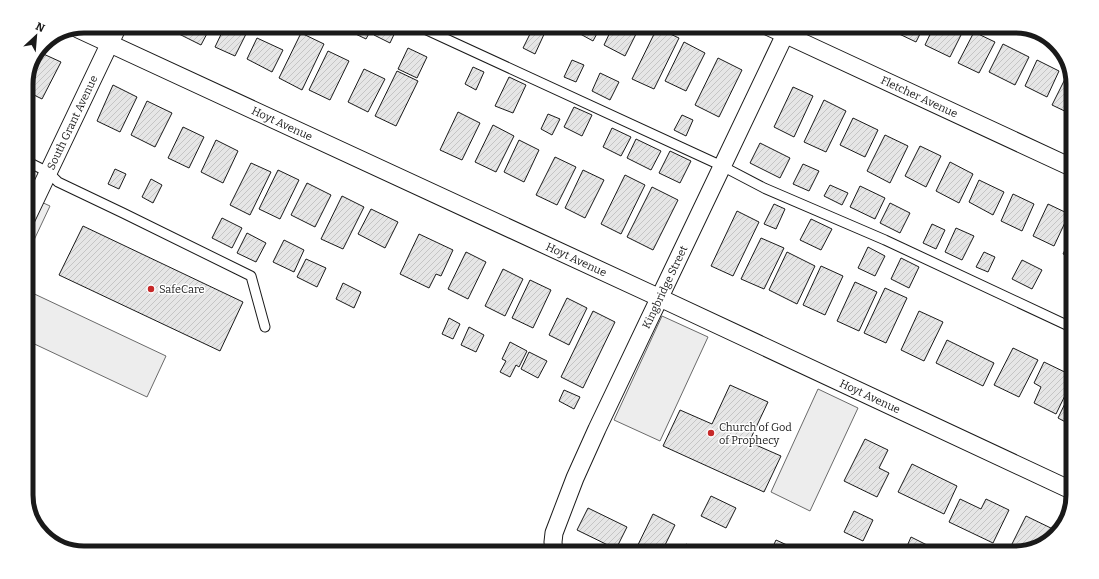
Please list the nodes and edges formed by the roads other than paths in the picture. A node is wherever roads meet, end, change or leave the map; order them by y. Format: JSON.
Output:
{"nodes":[{"id":1,"x":89,"y":33,"type":"edge"},
{"id":2,"x":115,"y":33,"type":"edge"},
{"id":3,"x":433,"y":33,"type":"edge"},
{"id":4,"x":786,"y":33,"type":"edge"},
{"id":5,"x":793,"y":33,"type":"edge"},
{"id":6,"x":110,"y":43,"type":"junction"},
{"id":7,"x":33,"y":164,"type":"edge"},
{"id":8,"x":1066,"y":165,"type":"edge"},
{"id":9,"x":722,"y":166,"type":"junction"},
{"id":10,"x":48,"y":172,"type":"junction"},
{"id":11,"x":33,"y":204,"type":"edge"},
{"id":12,"x":660,"y":298,"type":"junction"},
{"id":13,"x":1066,"y":325,"type":"edge"},
{"id":14,"x":265,"y":327,"type":"dead end"},
{"id":15,"x":1066,"y":488,"type":"edge"},
{"id":16,"x":553,"y":546,"type":"edge"}],
"edges":[{"from":1,"to":6,"type":"street","name":"Hoyt Avenue"},
{"from":2,"to":6,"type":"street","name":"South Grant Avenue"},
{"from":3,"to":9,"type":"lane"},
{"from":4,"to":9,"type":"street","name":"Kingbridge Street"},
{"from":5,"to":8,"type":"street","name":"Fletcher Avenue"},
{"from":6,"to":10,"type":"street","name":"South Grant Avenue"},
{"from":6,"to":12,"type":"street","name":"Hoyt Avenue"},
{"from":7,"to":10,"type":"lane"},
{"from":9,"to":12,"type":"street","name":"Kingbridge Street"},
{"from":9,"to":13,"type":"lane"},
{"from":10,"to":11,"type":"street","name":"South Grant Avenue"},
{"from":10,"to":14,"type":"lane"},
{"from":12,"to":15,"type":"street","name":"Hoyt Avenue"},
{"from":12,"to":16,"type":"street","name":"Kingbridge Street"}]}
